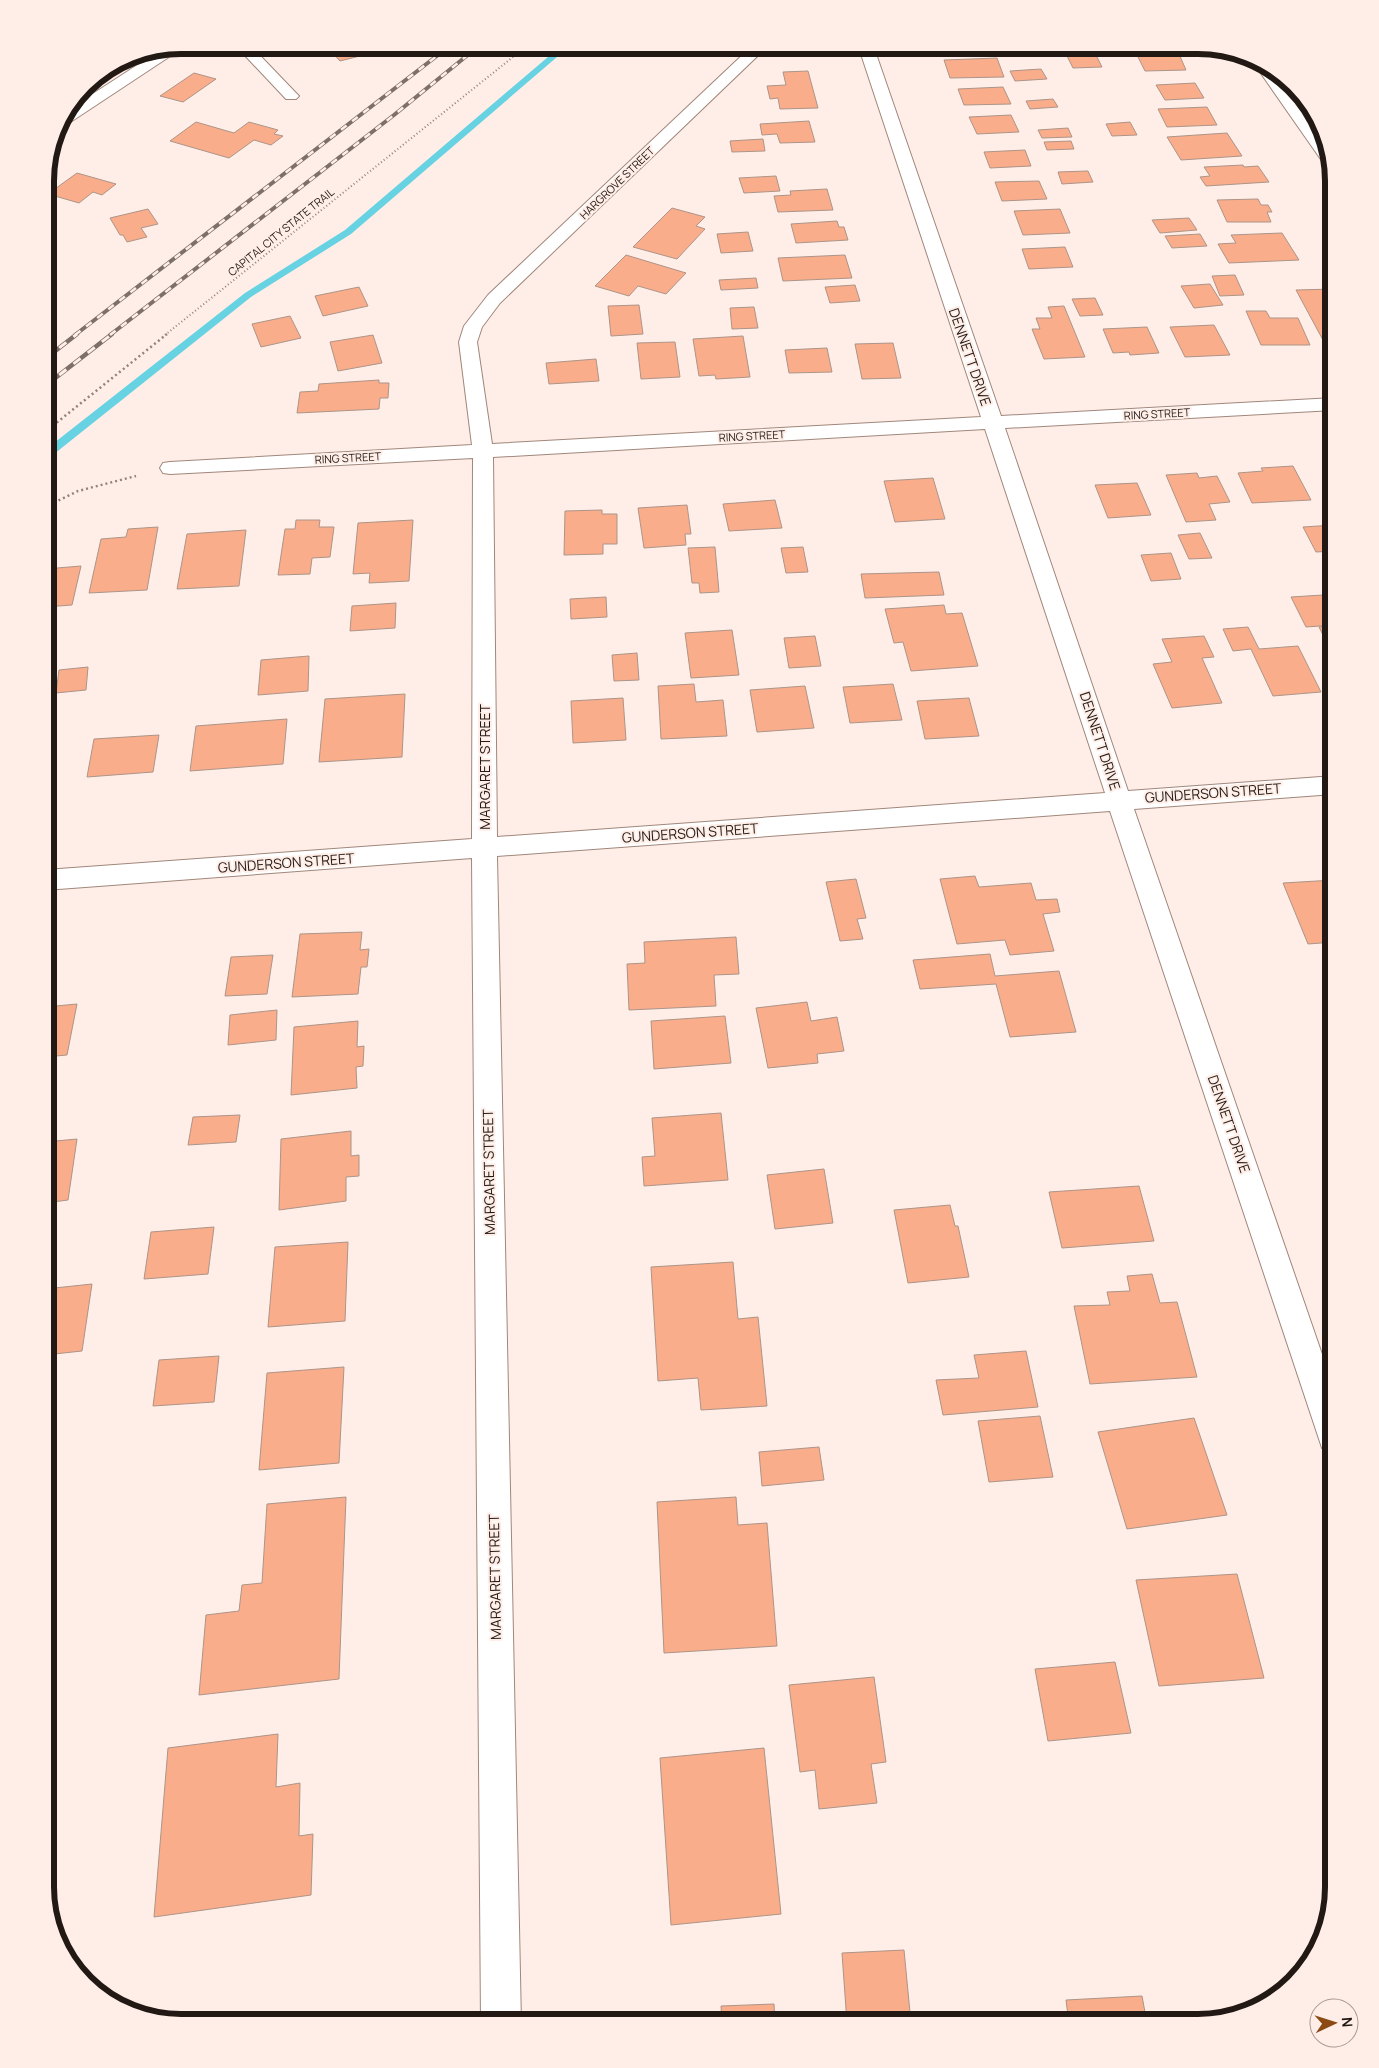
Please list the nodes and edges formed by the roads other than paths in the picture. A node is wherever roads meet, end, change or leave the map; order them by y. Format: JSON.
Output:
{"nodes":[{"id":1,"x":251,"y":54,"type":"edge"},
{"id":2,"x":753,"y":54,"type":"edge"},
{"id":3,"x":868,"y":54,"type":"edge"},
{"id":4,"x":162,"y":55,"type":"edge"},
{"id":5,"x":1272,"y":78,"type":"edge"},
{"id":6,"x":292,"y":96,"type":"dead end"},
{"id":7,"x":73,"y":113,"type":"edge"},
{"id":8,"x":1298,"y":113,"type":"junction"},
{"id":9,"x":1305,"y":113,"type":"edge"},
{"id":10,"x":1321,"y":147,"type":"edge"},
{"id":11,"x":475,"y":324,"type":"joint"},
{"id":12,"x":1325,"y":405,"type":"edge"},
{"id":13,"x":993,"y":423,"type":"junction"},
{"id":14,"x":483,"y":451,"type":"junction"},
{"id":15,"x":170,"y":468,"type":"road end"},
{"id":16,"x":1325,"y":786,"type":"edge"},
{"id":17,"x":1119,"y":800,"type":"junction"},
{"id":18,"x":485,"y":849,"type":"junction"},
{"id":19,"x":54,"y":879,"type":"edge"},
{"id":20,"x":1325,"y":1409,"type":"edge"},
{"id":21,"x":501,"y":2014,"type":"edge"}],
"edges":[{"from":1,"to":6,"type":"street"},
{"from":2,"to":11,"type":"street","name":"HARGROVE STREET"},
{"from":3,"to":13,"type":"street","name":"DENNETT DRIVE"},
{"from":4,"to":7,"type":"street"},
{"from":5,"to":8,"type":"street"},
{"from":8,"to":9,"type":"street"},
{"from":8,"to":10,"type":"street"},
{"from":11,"to":14,"type":"street","name":"MARGARET STREET"},
{"from":12,"to":13,"type":"street","name":"RING STREET"},
{"from":13,"to":14,"type":"street","name":"RING STREET"},
{"from":13,"to":17,"type":"street","name":"DENNETT DRIVE"},
{"from":14,"to":15,"type":"street","name":"RING STREET"},
{"from":14,"to":18,"type":"street","name":"MARGARET STREET"},
{"from":16,"to":17,"type":"street","name":"GUNDERSON STREET"},
{"from":17,"to":18,"type":"street","name":"GUNDERSON STREET"},
{"from":17,"to":20,"type":"street","name":"DENNETT DRIVE"},
{"from":18,"to":19,"type":"street","name":"GUNDERSON STREET"},
{"from":18,"to":21,"type":"street","name":"MARGARET STREET"}]}
